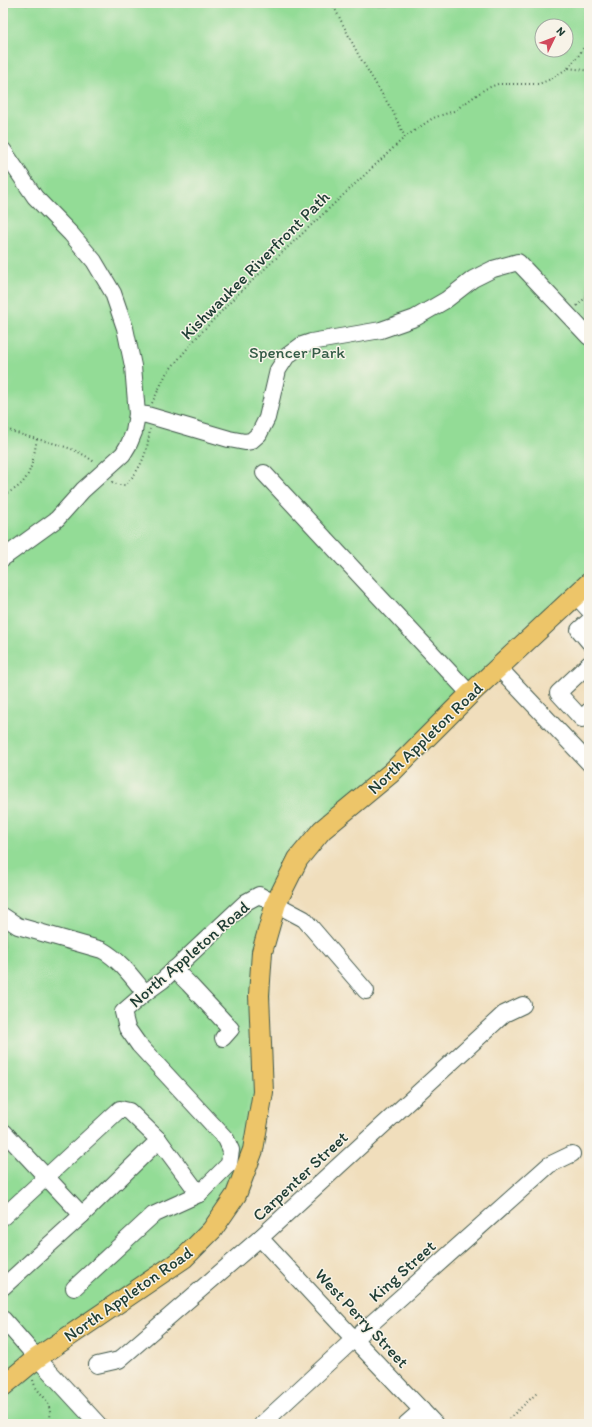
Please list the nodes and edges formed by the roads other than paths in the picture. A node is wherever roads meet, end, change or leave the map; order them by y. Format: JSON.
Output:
{"nodes":[{"id":1,"x":3,"y":150,"type":"edge"},
{"id":2,"x":589,"y":337,"type":"edge"},
{"id":3,"x":142,"y":414,"type":"junction"},
{"id":4,"x":264,"y":473,"type":"dead end"},
{"id":5,"x":3,"y":558,"type":"edge"},
{"id":6,"x":582,"y":589,"type":"edge"},
{"id":7,"x":589,"y":610,"type":"edge"},
{"id":8,"x":589,"y":621,"type":"edge"},
{"id":9,"x":589,"y":642,"type":"edge"},
{"id":10,"x":589,"y":664,"type":"edge"},
{"id":11,"x":499,"y":668,"type":"junction"},
{"id":12,"x":470,"y":694,"type":"junction"},
{"id":13,"x":586,"y":719,"type":"edge"},
{"id":14,"x":589,"y":763,"type":"edge"},
{"id":15,"x":276,"y":903,"type":"junction"},
{"id":16,"x":3,"y":916,"type":"edge"},
{"id":17,"x":174,"y":969,"type":"junction"},
{"id":18,"x":366,"y":991,"type":"dead end"},
{"id":19,"x":145,"y":993,"type":"junction"},
{"id":20,"x":523,"y":1006,"type":"dead end"},
{"id":21,"x":223,"y":1038,"type":"dead end"},
{"id":22,"x":4,"y":1132,"type":"edge"},
{"id":23,"x":158,"y":1140,"type":"junction"},
{"id":24,"x":572,"y":1154,"type":"dead end"},
{"id":25,"x":47,"y":1178,"type":"junction"},
{"id":26,"x":199,"y":1194,"type":"junction"},
{"id":27,"x":82,"y":1215,"type":"junction"},
{"id":28,"x":3,"y":1217,"type":"edge"},
{"id":29,"x":260,"y":1238,"type":"junction"},
{"id":30,"x":3,"y":1287,"type":"edge"},
{"id":31,"x":74,"y":1288,"type":"dead end"},
{"id":32,"x":3,"y":1318,"type":"edge"},
{"id":33,"x":354,"y":1339,"type":"junction"},
{"id":34,"x":31,"y":1363,"type":"junction"},
{"id":35,"x":97,"y":1365,"type":"dead end"},
{"id":36,"x":3,"y":1386,"type":"edge"},
{"id":37,"x":422,"y":1410,"type":"junction"},
{"id":38,"x":98,"y":1424,"type":"edge"},
{"id":39,"x":262,"y":1424,"type":"edge"},
{"id":40,"x":406,"y":1424,"type":"edge"},
{"id":41,"x":435,"y":1424,"type":"edge"}],
"edges":[{"from":1,"to":3,"type":"street"},
{"from":2,"to":3,"type":"street"},
{"from":3,"to":5,"type":"street"},
{"from":4,"to":12,"type":"street"},
{"from":6,"to":7,"type":"street"},
{"from":6,"to":11,"type":"main road","name":"North Appleton Road"},
{"from":8,"to":9,"type":"street"},
{"from":10,"to":13,"type":"street"},
{"from":11,"to":12,"type":"main road","name":"North Appleton Road"},
{"from":11,"to":14,"type":"street"},
{"from":12,"to":15,"type":"main road","name":"North Appleton Road"},
{"from":15,"to":17,"type":"street","name":"North Appleton Road"},
{"from":15,"to":18,"type":"street"},
{"from":15,"to":34,"type":"main road","name":"North Appleton Road"},
{"from":16,"to":19,"type":"street"},
{"from":17,"to":19,"type":"street","name":"North Appleton Road"},
{"from":17,"to":21,"type":"street"},
{"from":19,"to":26,"type":"street","name":"North Appleton Road"},
{"from":20,"to":29,"type":"street","name":"Carpenter Street"},
{"from":22,"to":25,"type":"street"},
{"from":23,"to":25,"type":"street"},
{"from":23,"to":26,"type":"street"},
{"from":23,"to":27,"type":"street"},
{"from":24,"to":33,"type":"street","name":"King Street"},
{"from":25,"to":27,"type":"street"},
{"from":25,"to":28,"type":"street"},
{"from":26,"to":31,"type":"street"},
{"from":27,"to":30,"type":"street"},
{"from":29,"to":33,"type":"street","name":"West Perry Street"},
{"from":29,"to":35,"type":"street","name":"Carpenter Street"},
{"from":32,"to":34,"type":"street"},
{"from":33,"to":37,"type":"street","name":"West Perry Street"},
{"from":33,"to":39,"type":"street","name":"King Street"},
{"from":34,"to":36,"type":"main road","name":"North Appleton Road"},
{"from":34,"to":38,"type":"street"},
{"from":37,"to":40,"type":"street"},
{"from":37,"to":41,"type":"street","name":"West Perry Street"}]}
